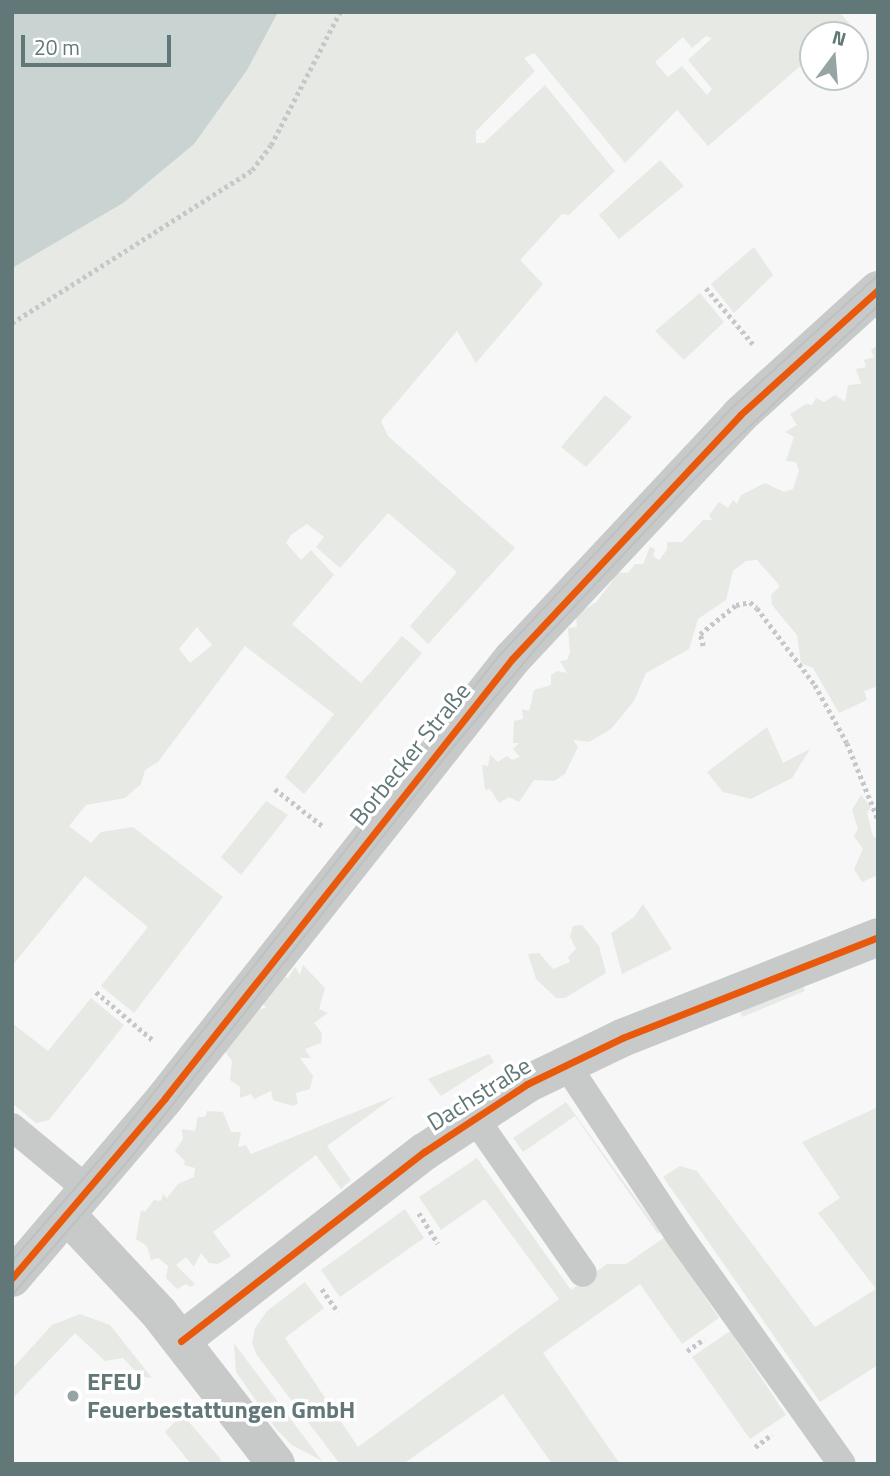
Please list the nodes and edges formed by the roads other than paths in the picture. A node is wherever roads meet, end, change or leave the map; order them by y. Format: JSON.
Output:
{"nodes":[{"id":1,"x":878,"y":290,"type":"edge"},
{"id":2,"x":878,"y":937,"type":"edge"},
{"id":3,"x":566,"y":1064,"type":"junction"},
{"id":4,"x":474,"y":1117,"type":"junction"},
{"id":5,"x":12,"y":1127,"type":"edge"},
{"id":6,"x":78,"y":1203,"type":"junction"},
{"id":7,"x":583,"y":1273,"type":"dead end"},
{"id":8,"x":12,"y":1278,"type":"edge"},
{"id":9,"x":181,"y":1341,"type":"junction"},
{"id":10,"x":276,"y":1464,"type":"edge"},
{"id":11,"x":842,"y":1464,"type":"edge"}],
"edges":[{"from":1,"to":6,"type":"street","name":"Borbecker Straße"},
{"from":2,"to":3,"type":"street","name":"Dachstraße"},
{"from":3,"to":4,"type":"street","name":"Dachstraße"},
{"from":3,"to":11,"type":"lane"},
{"from":4,"to":7,"type":"lane"},
{"from":4,"to":9,"type":"street","name":"Dachstraße"},
{"from":5,"to":6,"type":"lane"},
{"from":6,"to":8,"type":"street","name":"Borbecker Straße"},
{"from":6,"to":9,"type":"street"},
{"from":9,"to":10,"type":"street"}]}
